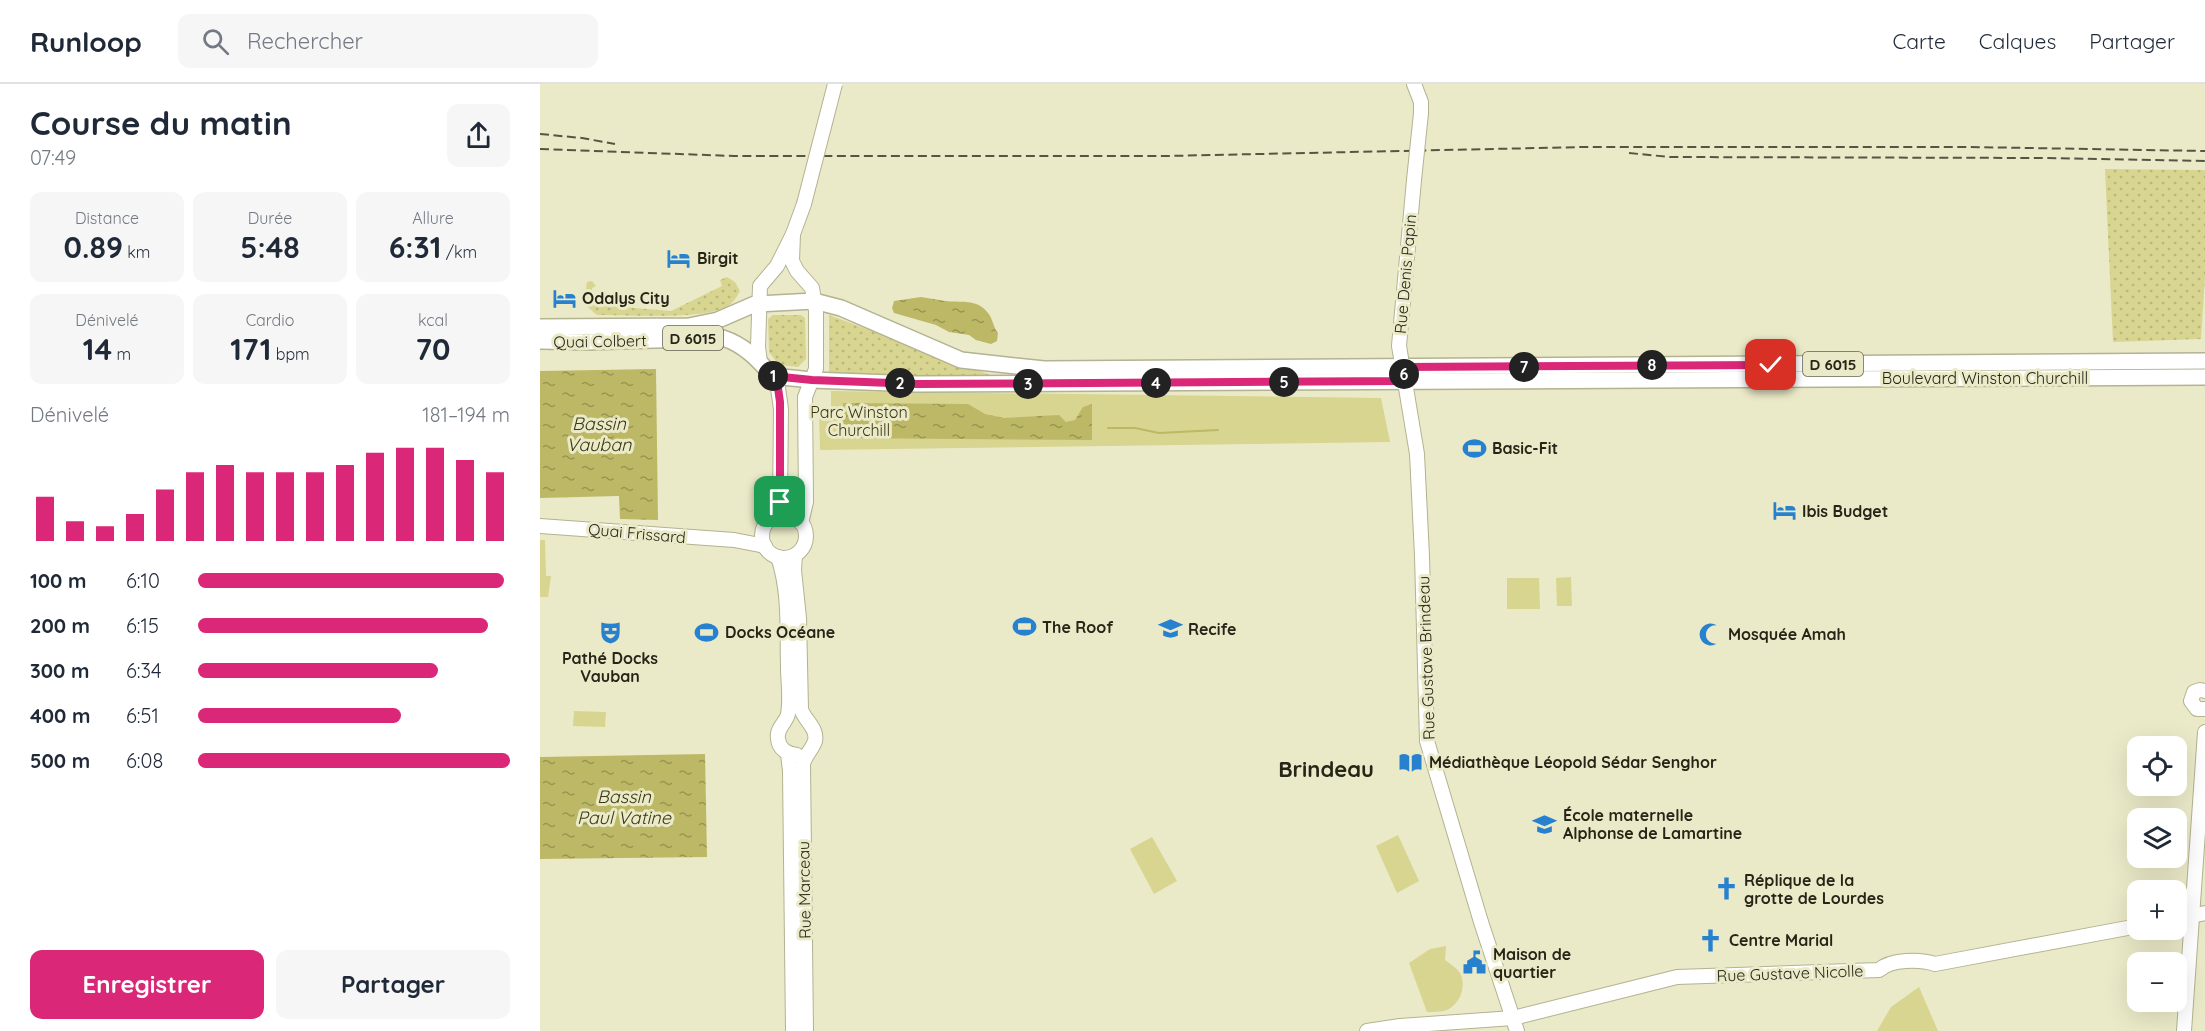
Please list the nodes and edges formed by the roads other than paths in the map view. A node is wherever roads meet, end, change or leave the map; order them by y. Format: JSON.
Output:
{"nodes":[{"id":1,"x":835,"y":84,"type":"edge"},
{"id":2,"x":1414,"y":84,"type":"edge"},
{"id":3,"x":793,"y":234,"type":"junction"},
{"id":4,"x":813,"y":294,"type":"junction"},
{"id":5,"x":759,"y":303,"type":"junction"},
{"id":6,"x":690,"y":326,"type":"joint"},
{"id":7,"x":540,"y":327,"type":"edge"},
{"id":8,"x":540,"y":341,"type":"edge"},
{"id":9,"x":2205,"y":361,"type":"edge"},
{"id":10,"x":760,"y":362,"type":"junction"},
{"id":11,"x":1404,"y":374,"type":"junction"},
{"id":12,"x":772,"y":376,"type":"junction"},
{"id":13,"x":2205,"y":377,"type":"edge"},
{"id":14,"x":812,"y":380,"type":"junction"},
{"id":15,"x":773,"y":517,"type":"junction"},
{"id":16,"x":801,"y":523,"type":"junction"},
{"id":17,"x":540,"y":526,"type":"edge"},
{"id":18,"x":763,"y":529,"type":"junction"},
{"id":19,"x":734,"y":540,"type":"junction"},
{"id":20,"x":765,"y":546,"type":"junction"},
{"id":21,"x":795,"y":555,"type":"junction"},
{"id":22,"x":778,"y":557,"type":"junction"},
{"id":23,"x":2204,"y":688,"type":"edge"},
{"id":24,"x":2204,"y":712,"type":"edge"},
{"id":25,"x":786,"y":721,"type":"junction"},
{"id":26,"x":806,"y":721,"type":"junction"},
{"id":27,"x":2205,"y":732,"type":"edge"},
{"id":28,"x":809,"y":750,"type":"junction"},
{"id":29,"x":788,"y":754,"type":"junction"},
{"id":30,"x":2199,"y":915,"type":"edge"},
{"id":31,"x":2127,"y":928,"type":"edge"},
{"id":32,"x":1515,"y":1025,"type":"edge"},
{"id":33,"x":793,"y":1031,"type":"edge"},
{"id":34,"x":806,"y":1031,"type":"edge"},
{"id":35,"x":1367,"y":1031,"type":"edge"},
{"id":36,"x":2184,"y":1031,"type":"edge"}],
"edges":[{"from":1,"to":3,"type":"street","bridge":true},
{"from":2,"to":11,"type":"street","name":"Rue Denis Papin","bridge":true},
{"from":3,"to":4,"type":"street"},
{"from":3,"to":5,"type":"street"},
{"from":4,"to":5,"type":"main road","name":"Boulevard Winston Churchill","number":"D 6015"},
{"from":4,"to":11,"type":"main road","name":"Boulevard Winston Churchill","number":"D 6015"},
{"from":4,"to":14,"type":"street"},
{"from":5,"to":6,"type":"main road","name":"Boulevard Winston Churchill","number":"D 6015"},
{"from":5,"to":10,"type":"street"},
{"from":6,"to":7,"type":"main road","name":"Quai Colbert","number":"D 6015"},
{"from":8,"to":10,"type":"main road","name":"Quai Colbert","number":"D 6015"},
{"from":9,"to":11,"type":"main road","name":"Boulevard Winston Churchill","number":"D 6015"},
{"from":10,"to":12,"type":"main road"},
{"from":11,"to":13,"type":"main road","name":"Boulevard Winston Churchill","number":"D 6015"},
{"from":11,"to":14,"type":"main road","name":"Boulevard Winston Churchill","number":"D 6015"},
{"from":11,"to":32,"type":"street","name":"Rue Gustave Brindeau"},
{"from":12,"to":14,"type":"main road","name":"Boulevard Winston Churchill","number":"D 6015"},
{"from":12,"to":15,"type":"street"},
{"from":14,"to":16,"type":"street"},
{"from":15,"to":16,"type":"street"},
{"from":15,"to":18,"type":"street"},
{"from":16,"to":21,"type":"street"},
{"from":17,"to":19,"type":"street","name":"Quai Frissard"},
{"from":18,"to":19,"type":"street","name":"Quai Frissard"},
{"from":18,"to":20,"type":"street"},
{"from":19,"to":20,"type":"street","name":"Quai Frissard"},
{"from":20,"to":22,"type":"street"},
{"from":21,"to":22,"type":"street"},
{"from":21,"to":26,"type":"street","name":"Rue Marceau"},
{"from":22,"to":25,"type":"street","name":"Rue Marceau"},
{"from":23,"to":24,"type":"street"},
{"from":25,"to":26,"type":"street"},
{"from":25,"to":29,"type":"street","name":"Rue Marceau"},
{"from":26,"to":28,"type":"street","name":"Rue Marceau"},
{"from":27,"to":30,"type":"street"},
{"from":28,"to":29,"type":"street"},
{"from":28,"to":34,"type":"street","name":"Rue Marceau"},
{"from":29,"to":33,"type":"street","name":"Rue Marceau"},
{"from":30,"to":36,"type":"street"},
{"from":31,"to":32,"type":"street","name":"Rue Gustave Nicolle"},
{"from":32,"to":35,"type":"street","name":"Rue Gustave Nicolle"}]}
